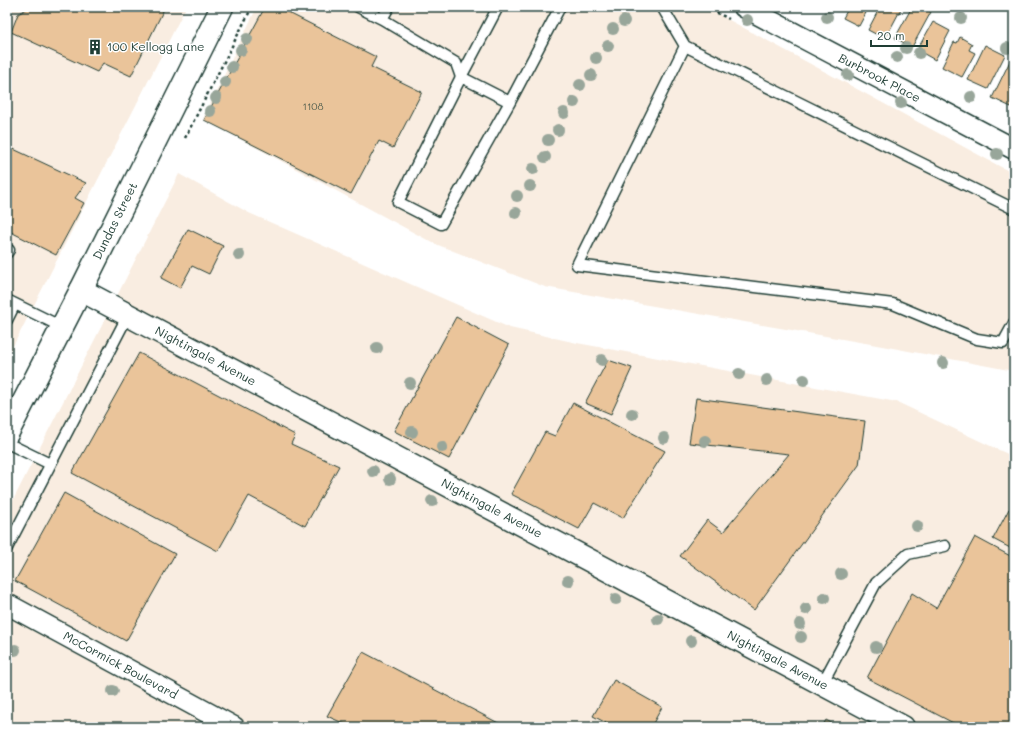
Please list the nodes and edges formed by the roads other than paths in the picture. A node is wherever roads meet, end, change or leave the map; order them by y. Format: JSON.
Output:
{"nodes":[{"id":1,"x":222,"y":7,"type":"edge"},
{"id":2,"x":358,"y":7,"type":"edge"},
{"id":3,"x":389,"y":7,"type":"edge"},
{"id":4,"x":498,"y":7,"type":"edge"},
{"id":5,"x":560,"y":7,"type":"edge"},
{"id":6,"x":662,"y":7,"type":"edge"},
{"id":7,"x":744,"y":7,"type":"edge"},
{"id":8,"x":382,"y":19,"type":"junction"},
{"id":9,"x":685,"y":46,"type":"junction"},
{"id":10,"x":461,"y":77,"type":"junction"},
{"id":11,"x":510,"y":102,"type":"junction"},
{"id":12,"x":1014,"y":149,"type":"edge"},
{"id":13,"x":1014,"y":209,"type":"edge"},
{"id":14,"x":7,"y":248,"type":"edge"},
{"id":15,"x":7,"y":253,"type":"edge"},
{"id":16,"x":80,"y":290,"type":"junction"},
{"id":17,"x":11,"y":302,"type":"edge"},
{"id":18,"x":128,"y":315,"type":"junction"},
{"id":19,"x":7,"y":320,"type":"edge"},
{"id":20,"x":1014,"y":323,"type":"edge"},
{"id":21,"x":62,"y":327,"type":"junction"},
{"id":22,"x":7,"y":434,"type":"edge"},
{"id":23,"x":7,"y":443,"type":"edge"},
{"id":24,"x":50,"y":464,"type":"junction"},
{"id":25,"x":945,"y":546,"type":"dead end"},
{"id":26,"x":7,"y":548,"type":"edge"},
{"id":27,"x":7,"y":604,"type":"edge"},
{"id":28,"x":822,"y":684,"type":"junction"},
{"id":29,"x":234,"y":727,"type":"edge"},
{"id":30,"x":903,"y":727,"type":"edge"}],
"edges":[{"from":1,"to":16,"type":"street","name":"Dundas Street"},
{"from":2,"to":8,"type":"lane"},
{"from":3,"to":8,"type":"lane"},
{"from":4,"to":10,"type":"lane"},
{"from":5,"to":11,"type":"lane"},
{"from":6,"to":9,"type":"lane"},
{"from":7,"to":12,"type":"street","name":"Burbrook Place"},
{"from":8,"to":10,"type":"lane"},
{"from":9,"to":13,"type":"lane"},
{"from":9,"to":20,"type":"lane"},
{"from":10,"to":11,"type":"lane"},
{"from":10,"to":11,"type":"lane"},
{"from":14,"to":15,"type":"lane"},
{"from":16,"to":18,"type":"street","name":"Nightingale Avenue"},
{"from":16,"to":21,"type":"street","name":"Dundas Street"},
{"from":17,"to":19,"type":"lane"},
{"from":17,"to":21,"type":"lane"},
{"from":18,"to":24,"type":"lane"},
{"from":18,"to":28,"type":"street","name":"Nightingale Avenue"},
{"from":21,"to":22,"type":"street","name":"Dundas Street"},
{"from":23,"to":24,"type":"lane"},
{"from":24,"to":26,"type":"lane"},
{"from":25,"to":28,"type":"lane"},
{"from":27,"to":29,"type":"street","name":"McCormick Boulevard"},
{"from":28,"to":30,"type":"street","name":"Nightingale Avenue"}]}
